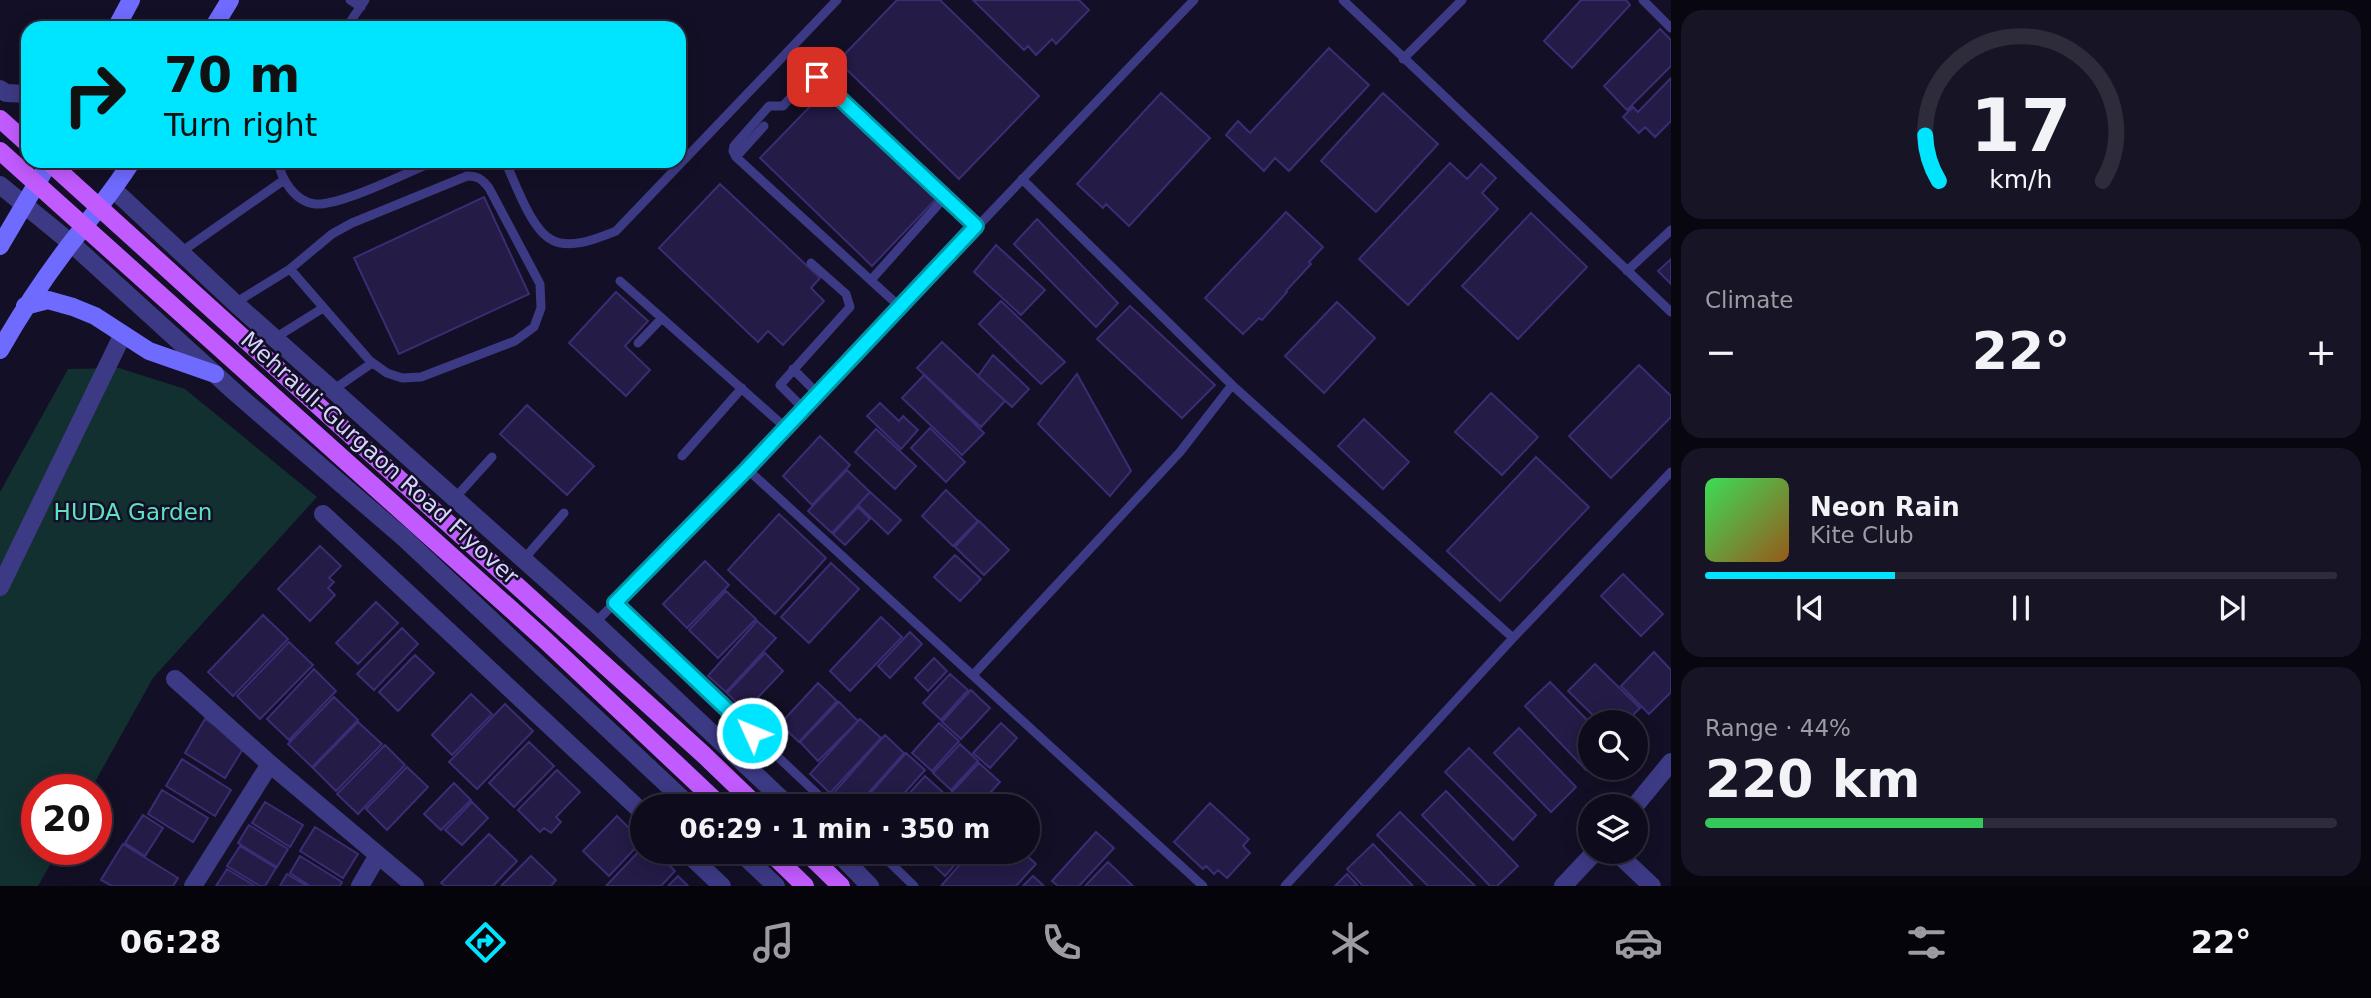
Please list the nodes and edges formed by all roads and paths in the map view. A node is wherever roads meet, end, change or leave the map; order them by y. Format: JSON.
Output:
{"nodes":[{"id":1,"x":131,"y":0,"type":"edge"},
{"id":2,"x":141,"y":0,"type":"edge"},
{"id":3,"x":230,"y":0,"type":"edge"},
{"id":4,"x":350,"y":0,"type":"edge"},
{"id":5,"x":837,"y":0,"type":"edge"},
{"id":6,"x":1194,"y":0,"type":"edge"},
{"id":7,"x":1343,"y":0,"type":"edge"},
{"id":8,"x":1462,"y":0,"type":"edge"},
{"id":9,"x":1643,"y":0,"type":"edge"},
{"id":10,"x":363,"y":3,"type":"edge"},
{"id":11,"x":120,"y":21,"type":"edge"},
{"id":12,"x":133,"y":21,"type":"edge"},
{"id":13,"x":217,"y":21,"type":"edge"},
{"id":14,"x":351,"y":21,"type":"edge"},
{"id":15,"x":1671,"y":28,"type":"edge"},
{"id":16,"x":1403,"y":59,"type":"junction"},
{"id":17,"x":0,"y":89,"type":"edge"},
{"id":18,"x":21,"y":93,"type":"edge"},
{"id":19,"x":0,"y":119,"type":"edge"},
{"id":20,"x":764,"y":126,"type":"dead end"},
{"id":21,"x":21,"y":138,"type":"edge"},
{"id":22,"x":0,"y":151,"type":"edge"},
{"id":23,"x":736,"y":157,"type":"junction"},
{"id":24,"x":686,"y":158,"type":"edge"},
{"id":25,"x":45,"y":168,"type":"edge"},
{"id":26,"x":57,"y":168,"type":"edge"},
{"id":27,"x":128,"y":168,"type":"edge"},
{"id":28,"x":280,"y":168,"type":"edge"},
{"id":29,"x":418,"y":168,"type":"edge"},
{"id":30,"x":508,"y":168,"type":"edge"},
{"id":31,"x":676,"y":168,"type":"edge"},
{"id":32,"x":1022,"y":179,"type":"junction"},
{"id":33,"x":284,"y":180,"type":"junction"},
{"id":34,"x":0,"y":185,"type":"edge"},
{"id":35,"x":114,"y":190,"type":"junction"},
{"id":36,"x":945,"y":197,"type":"junction"},
{"id":37,"x":23,"y":205,"type":"junction"},
{"id":38,"x":976,"y":226,"type":"junction"},
{"id":39,"x":1671,"y":230,"type":"edge"},
{"id":40,"x":71,"y":243,"type":"junction"},
{"id":41,"x":0,"y":246,"type":"edge"},
{"id":42,"x":181,"y":252,"type":"junction"},
{"id":43,"x":811,"y":263,"type":"dead end"},
{"id":44,"x":197,"y":267,"type":"junction"},
{"id":45,"x":290,"y":269,"type":"junction"},
{"id":46,"x":1627,"y":271,"type":"junction"},
{"id":47,"x":871,"y":280,"type":"junction"},
{"id":48,"x":620,"y":281,"type":"dead end"},
{"id":49,"x":236,"y":303,"type":"junction"},
{"id":50,"x":25,"y":306,"type":"junction"},
{"id":51,"x":900,"y":307,"type":"junction"},
{"id":52,"x":323,"y":308,"type":"junction"},
{"id":53,"x":1671,"y":312,"type":"edge"},
{"id":54,"x":152,"y":317,"type":"junction"},
{"id":55,"x":662,"y":318,"type":"junction"},
{"id":56,"x":122,"y":335,"type":"junction"},
{"id":57,"x":275,"y":338,"type":"junction"},
{"id":58,"x":638,"y":343,"type":"dead end"},
{"id":59,"x":0,"y":350,"type":"edge"},
{"id":60,"x":372,"y":363,"type":"junction"},
{"id":61,"x":793,"y":369,"type":"junction"},
{"id":62,"x":215,"y":374,"type":"junction"},
{"id":63,"x":1231,"y":384,"type":"junction"},
{"id":64,"x":742,"y":388,"type":"junction"},
{"id":65,"x":333,"y":390,"type":"junction"},
{"id":66,"x":818,"y":394,"type":"junction"},
{"id":67,"x":804,"y":409,"type":"junction"},
{"id":68,"x":786,"y":428,"type":"junction"},
{"id":69,"x":682,"y":456,"type":"dead end"},
{"id":70,"x":492,"y":457,"type":"dead end"},
{"id":71,"x":747,"y":469,"type":"junction"},
{"id":72,"x":1671,"y":472,"type":"edge"},
{"id":73,"x":455,"y":498,"type":"junction"},
{"id":74,"x":564,"y":513,"type":"dead end"},
{"id":75,"x":323,"y":514,"type":"dead end"},
{"id":76,"x":523,"y":560,"type":"junction"},
{"id":77,"x":0,"y":587,"type":"edge"},
{"id":78,"x":615,"y":603,"type":"junction"},
{"id":79,"x":595,"y":623,"type":"junction"},
{"id":80,"x":1513,"y":638,"type":"junction"},
{"id":81,"x":973,"y":675,"type":"junction"},
{"id":82,"x":175,"y":679,"type":"dead end"},
{"id":83,"x":1671,"y":762,"type":"edge"},
{"id":84,"x":270,"y":764,"type":"junction"},
{"id":85,"x":677,"y":794,"type":"edge"},
{"id":86,"x":708,"y":794,"type":"edge"},
{"id":87,"x":744,"y":794,"type":"edge"},
{"id":88,"x":776,"y":794,"type":"edge"},
{"id":89,"x":817,"y":794,"type":"edge"},
{"id":90,"x":1645,"y":794,"type":"edge"},
{"id":91,"x":630,"y":801,"type":"edge"},
{"id":92,"x":378,"y":855,"type":"junction"},
{"id":93,"x":699,"y":864,"type":"edge"},
{"id":94,"x":750,"y":864,"type":"edge"},
{"id":95,"x":782,"y":864,"type":"edge"},
{"id":96,"x":818,"y":864,"type":"edge"},
{"id":97,"x":849,"y":864,"type":"edge"},
{"id":98,"x":891,"y":864,"type":"edge"},
{"id":99,"x":1584,"y":864,"type":"edge"},
{"id":100,"x":1629,"y":864,"type":"edge"},
{"id":101,"x":762,"y":878,"type":"edge"},
{"id":102,"x":193,"y":886,"type":"edge"},
{"id":103,"x":360,"y":886,"type":"edge"},
{"id":104,"x":415,"y":886,"type":"edge"},
{"id":105,"x":722,"y":886,"type":"edge"},
{"id":106,"x":776,"y":886,"type":"edge"},
{"id":107,"x":805,"y":886,"type":"edge"},
{"id":108,"x":841,"y":886,"type":"edge"},
{"id":109,"x":870,"y":886,"type":"edge"},
{"id":110,"x":914,"y":886,"type":"edge"},
{"id":111,"x":1203,"y":886,"type":"edge"},
{"id":112,"x":1285,"y":886,"type":"edge"},
{"id":113,"x":1563,"y":886,"type":"edge"},
{"id":114,"x":1652,"y":886,"type":"edge"}],
"edges":[{"from":1,"to":11,"type":"main road"},
{"from":2,"to":12,"type":"main road"},
{"from":3,"to":13,"type":"main road"},
{"from":4,"to":10,"type":"lane"},
{"from":5,"to":24,"type":"lane"},
{"from":6,"to":32,"type":"lane"},
{"from":7,"to":16,"type":"lane"},
{"from":8,"to":16,"type":"lane"},
{"from":9,"to":15,"type":"lane"},
{"from":10,"to":14,"type":"lane"},
{"from":16,"to":46,"type":"lane"},
{"from":17,"to":18,"type":"street"},
{"from":19,"to":21,"type":"main road"},
{"from":20,"to":23,"type":"lane"},
{"from":22,"to":86,"type":"main road","name":"Mehrauli-Gurgaon Road Flyover","bridge":true},
{"from":23,"to":36,"type":"lane"},
{"from":23,"to":47,"type":"lane"},
{"from":25,"to":37,"type":"main road"},
{"from":26,"to":87,"type":"main road","name":"Mehrauli-Gurgaon Road Flyover","bridge":true},
{"from":27,"to":35,"type":"main road"},
{"from":28,"to":33,"type":"lane"},
{"from":29,"to":33,"type":"lane"},
{"from":30,"to":31,"type":"lane"},
{"from":32,"to":38,"type":"lane"},
{"from":32,"to":63,"type":"lane"},
{"from":33,"to":42,"type":"lane"},
{"from":34,"to":37,"type":"street"},
{"from":35,"to":40,"type":"main road"},
{"from":35,"to":42,"type":"street"},
{"from":36,"to":38,"type":"lane"},
{"from":36,"to":47,"type":"lane"},
{"from":37,"to":40,"type":"street"},
{"from":37,"to":41,"type":"main road"},
{"from":38,"to":51,"type":"lane"},
{"from":39,"to":46,"type":"lane"},
{"from":40,"to":50,"type":"main road"},
{"from":40,"to":54,"type":"street"},
{"from":42,"to":44,"type":"street"},
{"from":43,"to":61,"type":"lane"},
{"from":44,"to":49,"type":"street"},
{"from":44,"to":54,"type":"street"},
{"from":45,"to":49,"type":"lane"},
{"from":45,"to":52,"type":"lane"},
{"from":45,"to":60,"type":"lane"},
{"from":46,"to":53,"type":"lane"},
{"from":47,"to":51,"type":"lane"},
{"from":48,"to":55,"type":"lane"},
{"from":49,"to":57,"type":"street"},
{"from":50,"to":56,"type":"main road"},
{"from":50,"to":59,"type":"main road"},
{"from":51,"to":66,"type":"lane"},
{"from":52,"to":57,"type":"lane"},
{"from":52,"to":60,"type":"lane"},
{"from":54,"to":62,"type":"street"},
{"from":55,"to":58,"type":"lane"},
{"from":55,"to":64,"type":"lane"},
{"from":56,"to":62,"type":"main road"},
{"from":56,"to":77,"type":"street"},
{"from":57,"to":65,"type":"street"},
{"from":60,"to":65,"type":"lane"},
{"from":61,"to":66,"type":"lane"},
{"from":61,"to":67,"type":"lane"},
{"from":62,"to":85,"type":"street"},
{"from":63,"to":80,"type":"lane"},
{"from":63,"to":81,"type":"lane"},
{"from":64,"to":68,"type":"lane"},
{"from":64,"to":69,"type":"lane"},
{"from":65,"to":73,"type":"street"},
{"from":66,"to":67,"type":"lane"},
{"from":67,"to":68,"type":"lane"},
{"from":68,"to":71,"type":"lane"},
{"from":70,"to":73,"type":"lane"},
{"from":71,"to":78,"type":"lane"},
{"from":71,"to":81,"type":"lane"},
{"from":72,"to":80,"type":"lane"},
{"from":73,"to":76,"type":"street"},
{"from":74,"to":76,"type":"lane"},
{"from":75,"to":91,"type":"street"},
{"from":76,"to":79,"type":"street"},
{"from":78,"to":79,"type":"lane"},
{"from":78,"to":89,"type":"lane"},
{"from":79,"to":88,"type":"street"},
{"from":80,"to":112,"type":"lane"},
{"from":81,"to":111,"type":"lane"},
{"from":82,"to":84,"type":"street"},
{"from":83,"to":90,"type":"street"},
{"from":84,"to":92,"type":"street"},
{"from":84,"to":102,"type":"street"},
{"from":92,"to":103,"type":"street"},
{"from":92,"to":104,"type":"street"},
{"from":93,"to":105,"type":"street"},
{"from":94,"to":101,"type":"street"},
{"from":95,"to":107,"type":"main road"},
{"from":96,"to":108,"type":"main road"},
{"from":97,"to":109,"type":"street"},
{"from":98,"to":110,"type":"lane"},
{"from":99,"to":113,"type":"street"},
{"from":100,"to":114,"type":"street"},
{"from":101,"to":106,"type":"street"}]}
